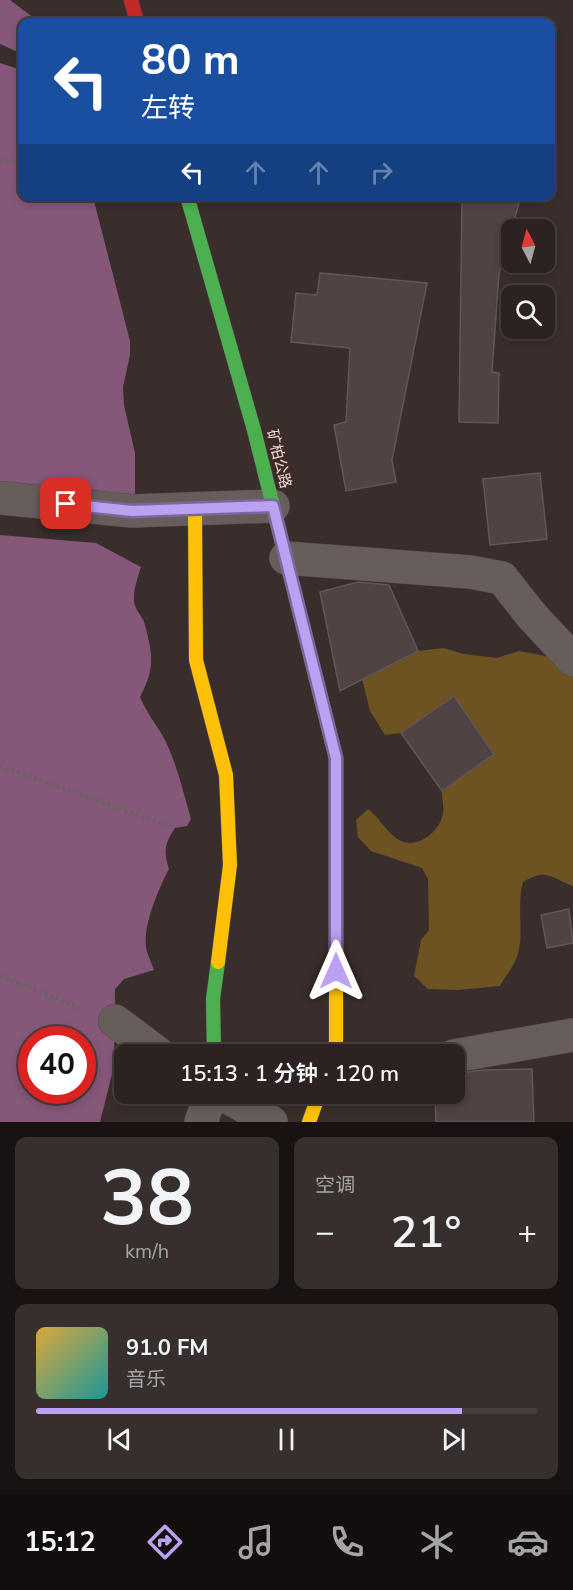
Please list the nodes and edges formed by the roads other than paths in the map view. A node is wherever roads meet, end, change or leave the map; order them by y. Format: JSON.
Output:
{"nodes":[{"id":1,"x":131,"y":0,"type":"edge"},
{"id":2,"x":136,"y":18,"type":"edge"},
{"id":3,"x":188,"y":201,"type":"edge"},
{"id":4,"x":0,"y":498,"type":"edge"},
{"id":5,"x":273,"y":506,"type":"junction"},
{"id":6,"x":195,"y":509,"type":"junction"},
{"id":7,"x":286,"y":558,"type":"junction"},
{"id":8,"x":573,"y":660,"type":"edge"},
{"id":9,"x":115,"y":1021,"type":"road end"},
{"id":10,"x":573,"y":1035,"type":"edge"},
{"id":11,"x":146,"y":1044,"type":"edge"},
{"id":12,"x":214,"y":1044,"type":"edge"},
{"id":13,"x":335,"y":1044,"type":"edge"},
{"id":14,"x":465,"y":1054,"type":"edge"},
{"id":15,"x":207,"y":1104,"type":"edge"},
{"id":16,"x":240,"y":1104,"type":"edge"},
{"id":17,"x":315,"y":1104,"type":"edge"},
{"id":18,"x":201,"y":1122,"type":"edge"},
{"id":19,"x":271,"y":1122,"type":"edge"},
{"id":20,"x":309,"y":1122,"type":"edge"}],
"edges":[{"from":1,"to":2,"type":"street"},
{"from":3,"to":5,"type":"street","name":"矿柏公路"},
{"from":4,"to":6,"type":"street"},
{"from":5,"to":6,"type":"street"},
{"from":5,"to":7,"type":"street","name":"矿柏公路"},
{"from":6,"to":12,"type":"street"},
{"from":7,"to":8,"type":"street"},
{"from":7,"to":13,"type":"street","name":"矿柏公路"},
{"from":9,"to":11,"type":"street"},
{"from":10,"to":14,"type":"street"},
{"from":15,"to":18,"type":"street"},
{"from":16,"to":19,"type":"street"},
{"from":17,"to":20,"type":"street"}]}
